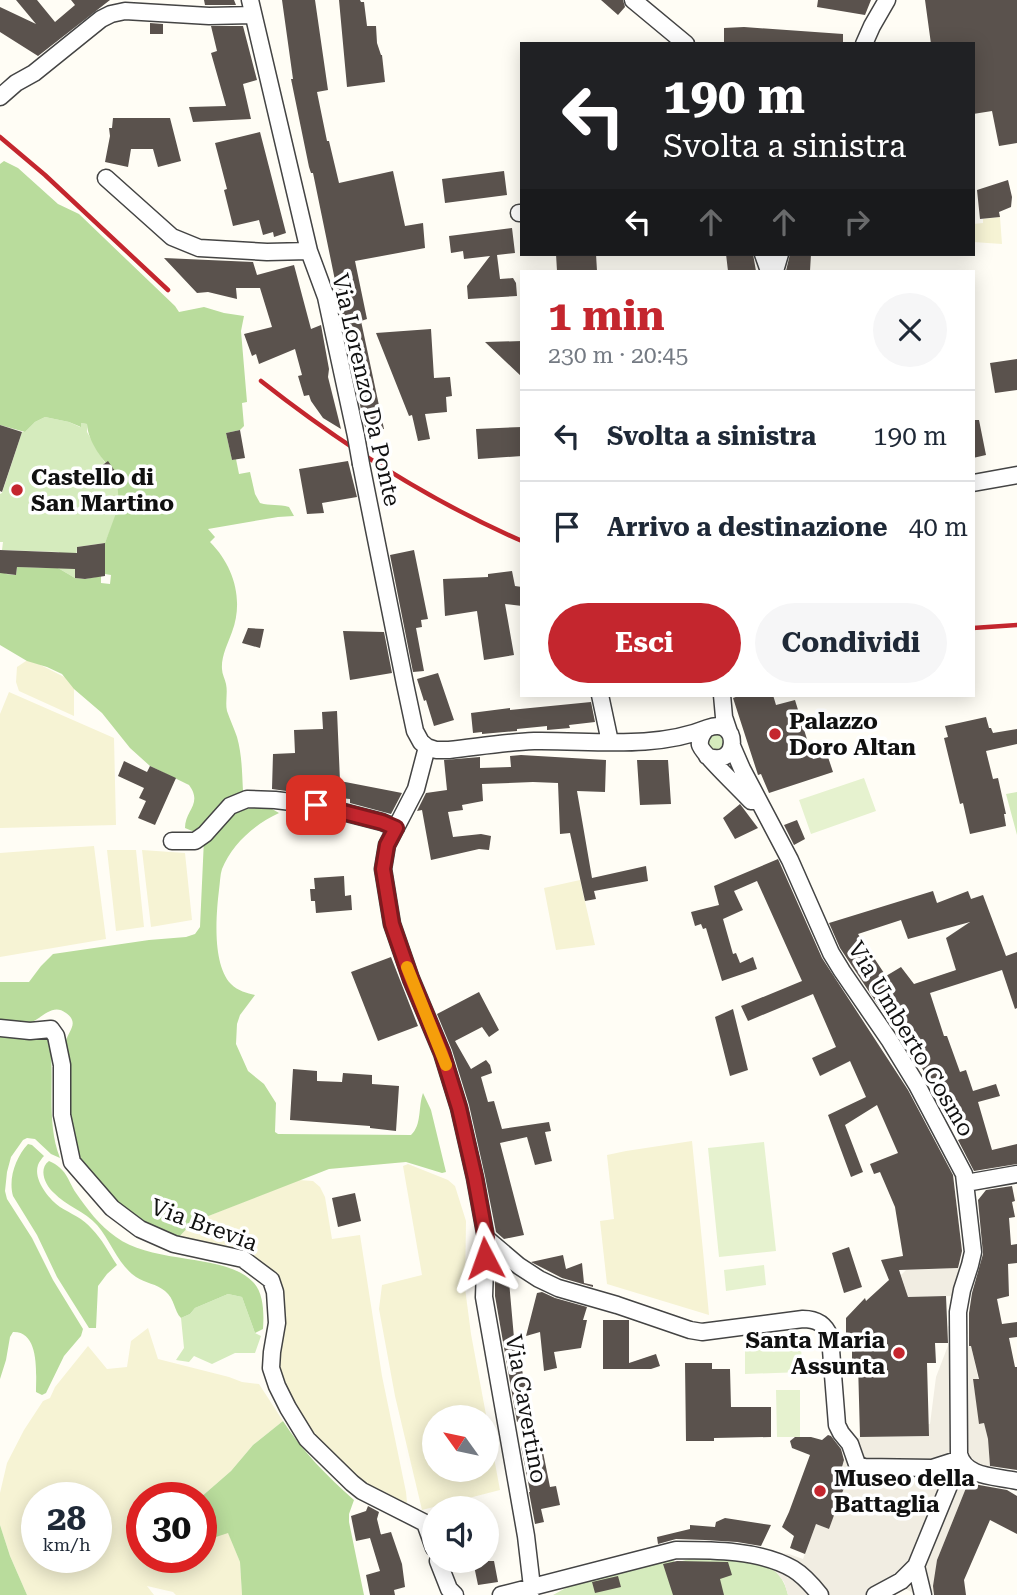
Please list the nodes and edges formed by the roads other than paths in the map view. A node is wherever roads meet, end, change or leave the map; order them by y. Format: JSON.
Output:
{"nodes":[{"id":1,"x":633,"y":0,"type":"edge"},
{"id":2,"x":887,"y":0,"type":"edge"},
{"id":3,"x":252,"y":7,"type":"edge"},
{"id":4,"x":683,"y":42,"type":"edge"},
{"id":5,"x":865,"y":42,"type":"edge"},
{"id":6,"x":34,"y":73,"type":"junction"},
{"id":7,"x":0,"y":97,"type":"edge"},
{"id":8,"x":0,"y":110,"type":"edge"},
{"id":9,"x":106,"y":178,"type":"dead end"},
{"id":10,"x":309,"y":251,"type":"junction"},
{"id":11,"x":1017,"y":475,"type":"edge"},
{"id":12,"x":975,"y":483,"type":"edge"},
{"id":13,"x":600,"y":697,"type":"edge"},
{"id":14,"x":722,"y":697,"type":"edge"},
{"id":15,"x":706,"y":729,"type":"junction"},
{"id":16,"x":730,"y":739,"type":"junction"},
{"id":17,"x":643,"y":741,"type":"junction"},
{"id":18,"x":610,"y":742,"type":"junction"},
{"id":19,"x":427,"y":747,"type":"junction"},
{"id":20,"x":705,"y":754,"type":"junction"},
{"id":21,"x":771,"y":824,"type":"junction"},
{"id":22,"x":396,"y":828,"type":"junction"},
{"id":23,"x":172,"y":841,"type":"dead end"},
{"id":24,"x":0,"y":1028,"type":"edge"},
{"id":25,"x":1017,"y":1174,"type":"edge"},
{"id":26,"x":966,"y":1183,"type":"junction"},
{"id":27,"x":486,"y":1238,"type":"junction"},
{"id":28,"x":960,"y":1459,"type":"junction"},
{"id":29,"x":1017,"y":1481,"type":"edge"},
{"id":30,"x":422,"y":1521,"type":"edge"},
{"id":31,"x":916,"y":1566,"type":"junction"},
{"id":32,"x":443,"y":1573,"type":"edge"},
{"id":33,"x":531,"y":1591,"type":"edge"},
{"id":34,"x":456,"y":1595,"type":"edge"},
{"id":35,"x":501,"y":1595,"type":"edge"},
{"id":36,"x":820,"y":1595,"type":"edge"},
{"id":37,"x":875,"y":1595,"type":"edge"},
{"id":38,"x":923,"y":1595,"type":"edge"}],
"edges":[{"from":1,"to":4,"type":"street"},
{"from":2,"to":5,"type":"street"},
{"from":3,"to":6,"type":"street"},
{"from":3,"to":10,"type":"street","name":"Via Lorenzo Da Ponte"},
{"from":6,"to":7,"type":"street"},
{"from":6,"to":8,"type":"street"},
{"from":9,"to":10,"type":"street"},
{"from":10,"to":19,"type":"street","name":"Via Lorenzo Da Ponte","bridge":true},
{"from":11,"to":12,"type":"street"},
{"from":13,"to":18,"type":"street"},
{"from":14,"to":16,"type":"street","name":"Via Umberto Cosmo"},
{"from":15,"to":16,"type":"street"},
{"from":15,"to":17,"type":"street"},
{"from":15,"to":20,"type":"street"},
{"from":16,"to":20,"type":"street"},
{"from":16,"to":21,"type":"street","name":"Via Umberto Cosmo"},
{"from":17,"to":18,"type":"street"},
{"from":17,"to":20,"type":"street"},
{"from":18,"to":19,"type":"street"},
{"from":19,"to":22,"type":"street","name":"Via Cavertino"},
{"from":20,"to":21,"type":"street","name":"Via Umberto Cosmo"},
{"from":21,"to":26,"type":"street","name":"Via Umberto Cosmo"},
{"from":22,"to":23,"type":"street"},
{"from":22,"to":27,"type":"street","name":"Via Cavertino"},
{"from":24,"to":30,"type":"street","name":"Via Brevia"},
{"from":25,"to":26,"type":"street"},
{"from":26,"to":28,"type":"street","name":"Via Umberto Cosmo"},
{"from":27,"to":28,"type":"street"},
{"from":27,"to":33,"type":"street","name":"Via Cavertino"},
{"from":28,"to":29,"type":"street"},
{"from":28,"to":31,"type":"street"},
{"from":31,"to":37,"type":"street"},
{"from":31,"to":38,"type":"street"},
{"from":32,"to":34,"type":"street"},
{"from":33,"to":35,"type":"street"},
{"from":33,"to":36,"type":"street"}]}
